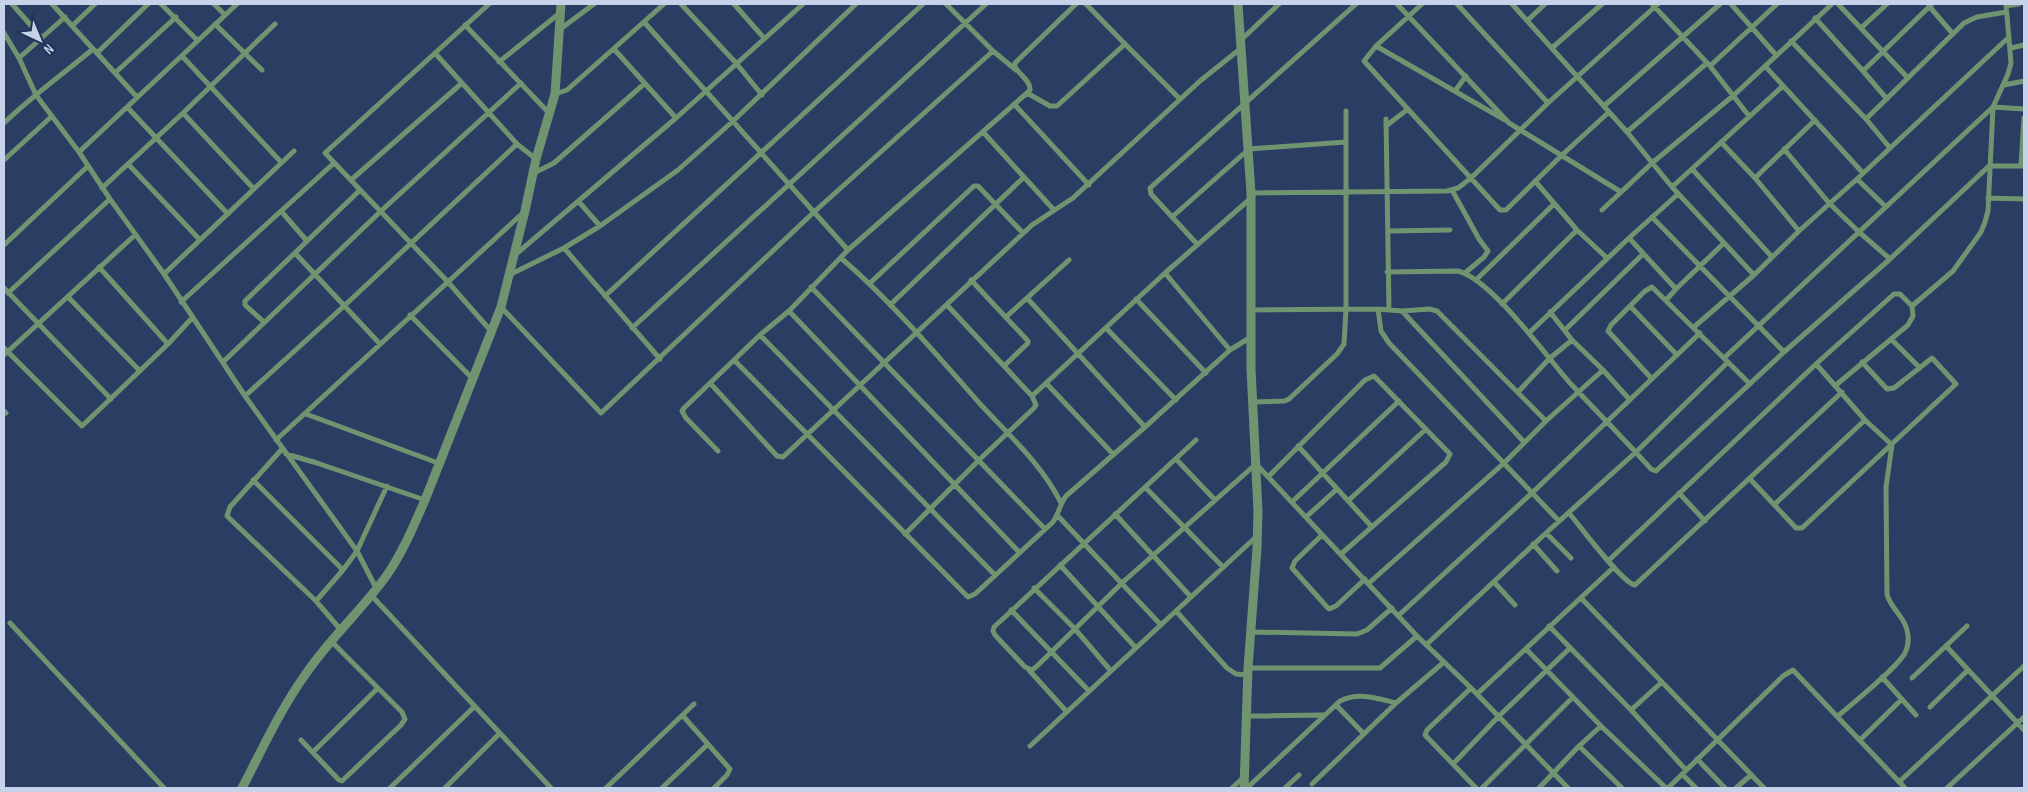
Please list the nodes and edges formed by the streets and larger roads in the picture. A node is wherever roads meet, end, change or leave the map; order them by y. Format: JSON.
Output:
{"nodes":[{"id":1,"x":12,"y":4,"type":"edge"},
{"id":2,"x":52,"y":4,"type":"edge"},
{"id":3,"x":95,"y":4,"type":"edge"},
{"id":4,"x":148,"y":4,"type":"edge"},
{"id":5,"x":162,"y":4,"type":"edge"},
{"id":6,"x":214,"y":4,"type":"edge"},
{"id":7,"x":237,"y":4,"type":"edge"},
{"id":8,"x":489,"y":4,"type":"edge"},
{"id":9,"x":594,"y":4,"type":"edge"},
{"id":10,"x":664,"y":4,"type":"edge"},
{"id":11,"x":681,"y":4,"type":"edge"},
{"id":12,"x":734,"y":4,"type":"edge"},
{"id":13,"x":792,"y":4,"type":"edge"},
{"id":14,"x":803,"y":4,"type":"edge"},
{"id":15,"x":923,"y":4,"type":"edge"},
{"id":16,"x":946,"y":4,"type":"edge"},
{"id":17,"x":986,"y":4,"type":"edge"},
{"id":18,"x":1076,"y":4,"type":"edge"},
{"id":19,"x":1086,"y":4,"type":"edge"},
{"id":20,"x":1238,"y":4,"type":"edge"},
{"id":21,"x":1279,"y":4,"type":"edge"},
{"id":22,"x":1356,"y":4,"type":"edge"},
{"id":23,"x":1397,"y":4,"type":"edge"},
{"id":24,"x":1422,"y":4,"type":"edge"},
{"id":25,"x":1457,"y":4,"type":"edge"},
{"id":26,"x":1512,"y":4,"type":"edge"},
{"id":27,"x":1545,"y":4,"type":"edge"},
{"id":28,"x":1602,"y":4,"type":"edge"},
{"id":29,"x":1720,"y":4,"type":"edge"},
{"id":30,"x":1731,"y":4,"type":"edge"},
{"id":31,"x":1777,"y":4,"type":"edge"},
{"id":32,"x":1832,"y":4,"type":"edge"},
{"id":33,"x":1838,"y":4,"type":"edge"},
{"id":34,"x":1887,"y":4,"type":"edge"},
{"id":35,"x":2020,"y":4,"type":"edge"},
{"id":36,"x":853,"y":5,"type":"edge"},
{"id":37,"x":1655,"y":5,"type":"edge"},
{"id":38,"x":1930,"y":5,"type":"edge"},
{"id":39,"x":561,"y":7,"type":"edge"},
{"id":40,"x":2006,"y":7,"type":"edge"},
{"id":41,"x":797,"y":9,"type":"junction"},
{"id":42,"x":225,"y":15,"type":"junction"},
{"id":43,"x":1408,"y":16,"type":"junction"},
{"id":44,"x":176,"y":17,"type":"junction"},
{"id":45,"x":65,"y":18,"type":"junction"},
{"id":46,"x":1815,"y":18,"type":"junction"},
{"id":47,"x":1528,"y":20,"type":"junction"},
{"id":48,"x":644,"y":22,"type":"junction"},
{"id":49,"x":965,"y":23,"type":"junction"},
{"id":50,"x":215,"y":24,"type":"junction"},
{"id":51,"x":275,"y":24,"type":"dead end"},
{"id":52,"x":465,"y":25,"type":"junction"},
{"id":53,"x":72,"y":26,"type":"junction"},
{"id":54,"x":1751,"y":28,"type":"junction"},
{"id":55,"x":1862,"y":28,"type":"junction"},
{"id":56,"x":558,"y":30,"type":"junction"},
{"id":57,"x":4,"y":32,"type":"edge"},
{"id":58,"x":1952,"y":34,"type":"junction"},
{"id":59,"x":1684,"y":37,"type":"junction"},
{"id":60,"x":2009,"y":37,"type":"junction"},
{"id":61,"x":42,"y":38,"type":"junction"},
{"id":62,"x":764,"y":38,"type":"junction"},
{"id":63,"x":197,"y":40,"type":"junction"},
{"id":64,"x":1791,"y":41,"type":"junction"},
{"id":65,"x":1125,"y":44,"type":"junction"},
{"id":66,"x":1240,"y":45,"type":"junction"},
{"id":67,"x":2024,"y":45,"type":"edge"},
{"id":68,"x":1376,"y":46,"type":"junction"},
{"id":69,"x":1552,"y":48,"type":"junction"},
{"id":70,"x":2011,"y":48,"type":"junction"},
{"id":71,"x":614,"y":49,"type":"junction"},
{"id":72,"x":95,"y":51,"type":"junction"},
{"id":73,"x":993,"y":51,"type":"junction"},
{"id":74,"x":1883,"y":51,"type":"junction"},
{"id":75,"x":435,"y":53,"type":"junction"},
{"id":76,"x":244,"y":54,"type":"junction"},
{"id":77,"x":1776,"y":55,"type":"junction"},
{"id":78,"x":182,"y":56,"type":"junction"},
{"id":79,"x":19,"y":58,"type":"junction"},
{"id":80,"x":499,"y":62,"type":"junction"},
{"id":81,"x":736,"y":63,"type":"junction"},
{"id":82,"x":1709,"y":64,"type":"junction"},
{"id":83,"x":1765,"y":66,"type":"junction"},
{"id":84,"x":262,"y":70,"type":"dead end"},
{"id":85,"x":1017,"y":70,"type":"junction"},
{"id":86,"x":1862,"y":71,"type":"junction"},
{"id":87,"x":115,"y":73,"type":"junction"},
{"id":88,"x":1466,"y":76,"type":"junction"},
{"id":89,"x":1578,"y":76,"type":"junction"},
{"id":90,"x":1908,"y":78,"type":"junction"},
{"id":91,"x":2024,"y":81,"type":"edge"},
{"id":92,"x":462,"y":83,"type":"junction"},
{"id":93,"x":522,"y":83,"type":"junction"},
{"id":94,"x":644,"y":84,"type":"junction"},
{"id":95,"x":2004,"y":85,"type":"junction"},
{"id":96,"x":1783,"y":86,"type":"junction"},
{"id":97,"x":210,"y":87,"type":"junction"},
{"id":98,"x":1454,"y":91,"type":"junction"},
{"id":99,"x":705,"y":92,"type":"junction"},
{"id":100,"x":1027,"y":93,"type":"junction"},
{"id":101,"x":555,"y":94,"type":"junction"},
{"id":102,"x":36,"y":95,"type":"junction"},
{"id":103,"x":762,"y":95,"type":"junction"},
{"id":104,"x":1734,"y":95,"type":"junction"},
{"id":105,"x":138,"y":97,"type":"junction"},
{"id":106,"x":1180,"y":99,"type":"junction"},
{"id":107,"x":1887,"y":99,"type":"junction"},
{"id":108,"x":1244,"y":102,"type":"junction"},
{"id":109,"x":1548,"y":103,"type":"junction"},
{"id":110,"x":1014,"y":104,"type":"junction"},
{"id":111,"x":1604,"y":106,"type":"junction"},
{"id":112,"x":127,"y":107,"type":"junction"},
{"id":113,"x":1993,"y":107,"type":"junction"},
{"id":114,"x":1408,"y":109,"type":"junction"},
{"id":115,"x":2024,"y":109,"type":"edge"},
{"id":116,"x":1346,"y":111,"type":"dead end"},
{"id":117,"x":489,"y":112,"type":"junction"},
{"id":118,"x":1609,"y":112,"type":"junction"},
{"id":119,"x":183,"y":113,"type":"junction"},
{"id":120,"x":549,"y":113,"type":"junction"},
{"id":121,"x":52,"y":116,"type":"junction"},
{"id":122,"x":1750,"y":116,"type":"junction"},
{"id":123,"x":676,"y":118,"type":"junction"},
{"id":124,"x":2024,"y":118,"type":"edge"},
{"id":125,"x":1386,"y":119,"type":"dead end"},
{"id":126,"x":1866,"y":119,"type":"junction"},
{"id":127,"x":1815,"y":120,"type":"junction"},
{"id":128,"x":732,"y":122,"type":"junction"},
{"id":129,"x":4,"y":123,"type":"edge"},
{"id":130,"x":1509,"y":123,"type":"junction"},
{"id":131,"x":1386,"y":126,"type":"junction"},
{"id":132,"x":1520,"y":131,"type":"junction"},
{"id":133,"x":983,"y":132,"type":"junction"},
{"id":134,"x":1628,"y":132,"type":"junction"},
{"id":135,"x":156,"y":138,"type":"junction"},
{"id":136,"x":1346,"y":142,"type":"junction"},
{"id":137,"x":1721,"y":142,"type":"junction"},
{"id":138,"x":517,"y":144,"type":"junction"},
{"id":139,"x":1784,"y":148,"type":"junction"},
{"id":140,"x":1890,"y":148,"type":"junction"},
{"id":141,"x":1249,"y":149,"type":"junction"},
{"id":142,"x":294,"y":151,"type":"dead end"},
{"id":143,"x":80,"y":152,"type":"junction"},
{"id":144,"x":762,"y":152,"type":"junction"},
{"id":145,"x":1562,"y":155,"type":"junction"},
{"id":146,"x":536,"y":159,"type":"junction"},
{"id":147,"x":4,"y":160,"type":"edge"},
{"id":148,"x":281,"y":162,"type":"junction"},
{"id":149,"x":334,"y":163,"type":"junction"},
{"id":150,"x":1652,"y":163,"type":"junction"},
{"id":151,"x":128,"y":164,"type":"junction"},
{"id":152,"x":88,"y":166,"type":"junction"},
{"id":153,"x":1989,"y":166,"type":"junction"},
{"id":154,"x":2023,"y":166,"type":"edge"},
{"id":155,"x":1692,"y":169,"type":"junction"},
{"id":156,"x":534,"y":173,"type":"junction"},
{"id":157,"x":1863,"y":173,"type":"junction"},
{"id":158,"x":1024,"y":177,"type":"junction"},
{"id":159,"x":1472,"y":178,"type":"junction"},
{"id":160,"x":1755,"y":178,"type":"junction"},
{"id":161,"x":1857,"y":179,"type":"junction"},
{"id":162,"x":351,"y":180,"type":"junction"},
{"id":163,"x":1535,"y":181,"type":"junction"},
{"id":164,"x":788,"y":183,"type":"junction"},
{"id":165,"x":1089,"y":185,"type":"junction"},
{"id":166,"x":1672,"y":187,"type":"junction"},
{"id":167,"x":102,"y":188,"type":"junction"},
{"id":168,"x":254,"y":189,"type":"junction"},
{"id":169,"x":360,"y":190,"type":"junction"},
{"id":170,"x":1345,"y":190,"type":"junction"},
{"id":171,"x":1387,"y":190,"type":"junction"},
{"id":172,"x":1452,"y":190,"type":"junction"},
{"id":173,"x":1621,"y":192,"type":"junction"},
{"id":174,"x":1678,"y":194,"type":"junction"},
{"id":175,"x":1251,"y":196,"type":"junction"},
{"id":176,"x":1988,"y":198,"type":"junction"},
{"id":177,"x":110,"y":199,"type":"junction"},
{"id":178,"x":2024,"y":199,"type":"edge"},
{"id":179,"x":579,"y":202,"type":"junction"},
{"id":180,"x":1829,"y":202,"type":"junction"},
{"id":181,"x":996,"y":204,"type":"junction"},
{"id":182,"x":1554,"y":204,"type":"junction"},
{"id":183,"x":1886,"y":207,"type":"junction"},
{"id":184,"x":1054,"y":210,"type":"junction"},
{"id":185,"x":1602,"y":210,"type":"dead end"},
{"id":186,"x":280,"y":211,"type":"junction"},
{"id":187,"x":381,"y":211,"type":"junction"},
{"id":188,"x":526,"y":211,"type":"junction"},
{"id":189,"x":814,"y":212,"type":"junction"},
{"id":190,"x":228,"y":214,"type":"junction"},
{"id":191,"x":1172,"y":217,"type":"junction"},
{"id":192,"x":1652,"y":217,"type":"junction"},
{"id":193,"x":600,"y":226,"type":"junction"},
{"id":194,"x":1450,"y":230,"type":"dead end"},
{"id":195,"x":1577,"y":230,"type":"junction"},
{"id":196,"x":1388,"y":231,"type":"junction"},
{"id":197,"x":1799,"y":231,"type":"junction"},
{"id":198,"x":1859,"y":232,"type":"junction"},
{"id":199,"x":1023,"y":233,"type":"junction"},
{"id":200,"x":135,"y":235,"type":"junction"},
{"id":201,"x":1628,"y":238,"type":"junction"},
{"id":202,"x":200,"y":240,"type":"junction"},
{"id":203,"x":307,"y":241,"type":"junction"},
{"id":204,"x":410,"y":243,"type":"junction"},
{"id":205,"x":1724,"y":243,"type":"junction"},
{"id":206,"x":1198,"y":244,"type":"junction"},
{"id":207,"x":4,"y":245,"type":"edge"},
{"id":208,"x":564,"y":248,"type":"junction"},
{"id":209,"x":848,"y":250,"type":"junction"},
{"id":210,"x":295,"y":252,"type":"junction"},
{"id":211,"x":1643,"y":254,"type":"junction"},
{"id":212,"x":514,"y":256,"type":"junction"},
{"id":213,"x":840,"y":258,"type":"junction"},
{"id":214,"x":1607,"y":258,"type":"junction"},
{"id":215,"x":1772,"y":258,"type":"junction"},
{"id":216,"x":1890,"y":258,"type":"junction"},
{"id":217,"x":1069,"y":260,"type":"dead end"},
{"id":218,"x":1700,"y":266,"type":"junction"},
{"id":219,"x":99,"y":267,"type":"junction"},
{"id":220,"x":1388,"y":272,"type":"junction"},
{"id":221,"x":1165,"y":273,"type":"junction"},
{"id":222,"x":1464,"y":273,"type":"junction"},
{"id":223,"x":164,"y":274,"type":"junction"},
{"id":224,"x":315,"y":274,"type":"junction"},
{"id":225,"x":1754,"y":274,"type":"junction"},
{"id":226,"x":508,"y":275,"type":"junction"},
{"id":227,"x":971,"y":280,"type":"junction"},
{"id":228,"x":1476,"y":280,"type":"junction"},
{"id":229,"x":447,"y":281,"type":"junction"},
{"id":230,"x":870,"y":283,"type":"junction"},
{"id":231,"x":812,"y":286,"type":"junction"},
{"id":232,"x":4,"y":288,"type":"edge"},
{"id":233,"x":1676,"y":289,"type":"junction"},
{"id":234,"x":8,"y":293,"type":"junction"},
{"id":235,"x":605,"y":296,"type":"junction"},
{"id":236,"x":68,"y":297,"type":"junction"},
{"id":237,"x":1728,"y":297,"type":"junction"},
{"id":238,"x":1027,"y":298,"type":"junction"},
{"id":239,"x":1136,"y":299,"type":"junction"},
{"id":240,"x":1667,"y":299,"type":"junction"},
{"id":241,"x":181,"y":302,"type":"junction"},
{"id":242,"x":1502,"y":304,"type":"junction"},
{"id":243,"x":890,"y":305,"type":"junction"},
{"id":244,"x":947,"y":305,"type":"junction"},
{"id":245,"x":344,"y":306,"type":"junction"},
{"id":246,"x":1630,"y":306,"type":"junction"},
{"id":247,"x":1912,"y":306,"type":"junction"},
{"id":248,"x":501,"y":307,"type":"junction"},
{"id":249,"x":1346,"y":309,"type":"junction"},
{"id":250,"x":1378,"y":309,"type":"junction"},
{"id":251,"x":788,"y":310,"type":"junction"},
{"id":252,"x":1250,"y":310,"type":"junction"},
{"id":253,"x":1389,"y":310,"type":"junction"},
{"id":254,"x":1402,"y":311,"type":"junction"},
{"id":255,"x":1550,"y":312,"type":"junction"},
{"id":256,"x":410,"y":315,"type":"junction"},
{"id":257,"x":1006,"y":317,"type":"junction"},
{"id":258,"x":192,"y":318,"type":"junction"},
{"id":259,"x":264,"y":322,"type":"junction"},
{"id":260,"x":39,"y":323,"type":"junction"},
{"id":261,"x":1758,"y":327,"type":"junction"},
{"id":262,"x":632,"y":328,"type":"junction"},
{"id":263,"x":1106,"y":328,"type":"junction"},
{"id":264,"x":1694,"y":328,"type":"junction"},
{"id":265,"x":1565,"y":330,"type":"junction"},
{"id":266,"x":491,"y":331,"type":"junction"},
{"id":267,"x":917,"y":333,"type":"junction"},
{"id":268,"x":1529,"y":333,"type":"junction"},
{"id":269,"x":1700,"y":334,"type":"junction"},
{"id":270,"x":760,"y":335,"type":"junction"},
{"id":271,"x":1251,"y":337,"type":"junction"},
{"id":272,"x":1891,"y":339,"type":"junction"},
{"id":273,"x":1572,"y":340,"type":"junction"},
{"id":274,"x":168,"y":344,"type":"junction"},
{"id":275,"x":380,"y":344,"type":"junction"},
{"id":276,"x":1230,"y":350,"type":"junction"},
{"id":277,"x":5,"y":352,"type":"edge"},
{"id":278,"x":1784,"y":352,"type":"junction"},
{"id":279,"x":1078,"y":354,"type":"junction"},
{"id":280,"x":1678,"y":355,"type":"junction"},
{"id":281,"x":660,"y":359,"type":"junction"},
{"id":282,"x":734,"y":360,"type":"junction"},
{"id":283,"x":1549,"y":360,"type":"junction"},
{"id":284,"x":1726,"y":360,"type":"junction"},
{"id":285,"x":223,"y":362,"type":"junction"},
{"id":286,"x":885,"y":362,"type":"junction"},
{"id":287,"x":1862,"y":362,"type":"junction"},
{"id":288,"x":1816,"y":364,"type":"junction"},
{"id":289,"x":1004,"y":366,"type":"junction"},
{"id":290,"x":1920,"y":368,"type":"junction"},
{"id":291,"x":1603,"y":370,"type":"junction"},
{"id":292,"x":140,"y":371,"type":"junction"},
{"id":293,"x":1206,"y":373,"type":"junction"},
{"id":294,"x":472,"y":378,"type":"junction"},
{"id":295,"x":1652,"y":379,"type":"junction"},
{"id":296,"x":710,"y":383,"type":"junction"},
{"id":297,"x":1046,"y":383,"type":"junction"},
{"id":298,"x":859,"y":384,"type":"junction"},
{"id":299,"x":1750,"y":384,"type":"junction"},
{"id":300,"x":1836,"y":385,"type":"junction"},
{"id":301,"x":1518,"y":392,"type":"junction"},
{"id":302,"x":1579,"y":392,"type":"junction"},
{"id":303,"x":1842,"y":392,"type":"junction"},
{"id":304,"x":244,"y":396,"type":"junction"},
{"id":305,"x":1032,"y":396,"type":"junction"},
{"id":306,"x":111,"y":399,"type":"junction"},
{"id":307,"x":1176,"y":400,"type":"junction"},
{"id":308,"x":1630,"y":400,"type":"junction"},
{"id":309,"x":1399,"y":401,"type":"junction"},
{"id":310,"x":1252,"y":402,"type":"junction"},
{"id":311,"x":833,"y":410,"type":"junction"},
{"id":312,"x":306,"y":414,"type":"junction"},
{"id":313,"x":1865,"y":420,"type":"junction"},
{"id":314,"x":1546,"y":421,"type":"junction"},
{"id":315,"x":1606,"y":422,"type":"junction"},
{"id":316,"x":1146,"y":428,"type":"junction"},
{"id":317,"x":1426,"y":429,"type":"junction"},
{"id":318,"x":807,"y":433,"type":"junction"},
{"id":319,"x":1008,"y":434,"type":"junction"},
{"id":320,"x":276,"y":440,"type":"junction"},
{"id":321,"x":1196,"y":440,"type":"dead end"},
{"id":322,"x":1524,"y":442,"type":"junction"},
{"id":323,"x":1892,"y":445,"type":"junction"},
{"id":324,"x":1298,"y":446,"type":"junction"},
{"id":325,"x":284,"y":451,"type":"junction"},
{"id":326,"x":718,"y":451,"type":"dead end"},
{"id":327,"x":1636,"y":452,"type":"junction"},
{"id":328,"x":1113,"y":454,"type":"junction"},
{"id":329,"x":980,"y":459,"type":"junction"},
{"id":330,"x":1176,"y":459,"type":"junction"},
{"id":331,"x":438,"y":463,"type":"junction"},
{"id":332,"x":1504,"y":463,"type":"junction"},
{"id":333,"x":1256,"y":464,"type":"junction"},
{"id":334,"x":1323,"y":473,"type":"junction"},
{"id":335,"x":1268,"y":477,"type":"junction"},
{"id":336,"x":1750,"y":479,"type":"junction"},
{"id":337,"x":253,"y":480,"type":"junction"},
{"id":338,"x":387,"y":486,"type":"junction"},
{"id":339,"x":955,"y":486,"type":"junction"},
{"id":340,"x":1145,"y":487,"type":"junction"},
{"id":341,"x":1337,"y":489,"type":"junction"},
{"id":342,"x":1533,"y":492,"type":"junction"},
{"id":343,"x":1679,"y":493,"type":"junction"},
{"id":344,"x":425,"y":500,"type":"junction"},
{"id":345,"x":1215,"y":500,"type":"junction"},
{"id":346,"x":1348,"y":501,"type":"junction"},
{"id":347,"x":1292,"y":502,"type":"junction"},
{"id":348,"x":1061,"y":503,"type":"junction"},
{"id":349,"x":1774,"y":504,"type":"junction"},
{"id":350,"x":930,"y":511,"type":"junction"},
{"id":351,"x":1115,"y":514,"type":"junction"},
{"id":352,"x":1569,"y":514,"type":"junction"},
{"id":353,"x":1057,"y":515,"type":"junction"},
{"id":354,"x":1306,"y":517,"type":"junction"},
{"id":355,"x":1559,"y":521,"type":"junction"},
{"id":356,"x":1705,"y":521,"type":"junction"},
{"id":357,"x":1372,"y":527,"type":"junction"},
{"id":358,"x":1185,"y":528,"type":"junction"},
{"id":359,"x":1045,"y":529,"type":"junction"},
{"id":360,"x":1546,"y":533,"type":"junction"},
{"id":361,"x":906,"y":534,"type":"junction"},
{"id":362,"x":1322,"y":535,"type":"junction"},
{"id":363,"x":1258,"y":536,"type":"junction"},
{"id":364,"x":1085,"y":542,"type":"junction"},
{"id":365,"x":1534,"y":544,"type":"junction"},
{"id":366,"x":357,"y":551,"type":"junction"},
{"id":367,"x":1019,"y":552,"type":"junction"},
{"id":368,"x":1341,"y":554,"type":"junction"},
{"id":369,"x":1154,"y":555,"type":"junction"},
{"id":370,"x":1571,"y":558,"type":"dead end"},
{"id":371,"x":1608,"y":561,"type":"junction"},
{"id":372,"x":1060,"y":565,"type":"junction"},
{"id":373,"x":1223,"y":567,"type":"junction"},
{"id":374,"x":1614,"y":568,"type":"junction"},
{"id":375,"x":343,"y":570,"type":"junction"},
{"id":376,"x":1557,"y":571,"type":"dead end"},
{"id":377,"x":995,"y":575,"type":"junction"},
{"id":378,"x":1367,"y":581,"type":"junction"},
{"id":379,"x":1123,"y":582,"type":"junction"},
{"id":380,"x":1494,"y":582,"type":"junction"},
{"id":381,"x":1034,"y":588,"type":"junction"},
{"id":382,"x":374,"y":591,"type":"junction"},
{"id":383,"x":1192,"y":597,"type":"junction"},
{"id":384,"x":1581,"y":598,"type":"junction"},
{"id":385,"x":316,"y":601,"type":"junction"},
{"id":386,"x":1515,"y":605,"type":"dead end"},
{"id":387,"x":1098,"y":607,"type":"junction"},
{"id":388,"x":1392,"y":608,"type":"junction"},
{"id":389,"x":1011,"y":610,"type":"junction"},
{"id":390,"x":1176,"y":611,"type":"junction"},
{"id":391,"x":1399,"y":615,"type":"junction"},
{"id":392,"x":10,"y":623,"type":"dead end"},
{"id":393,"x":1161,"y":625,"type":"junction"},
{"id":394,"x":1549,"y":626,"type":"junction"},
{"id":395,"x":1967,"y":626,"type":"dead end"},
{"id":396,"x":340,"y":628,"type":"junction"},
{"id":397,"x":1075,"y":629,"type":"junction"},
{"id":398,"x":1250,"y":632,"type":"junction"},
{"id":399,"x":1417,"y":636,"type":"junction"},
{"id":400,"x":331,"y":641,"type":"junction"},
{"id":401,"x":1426,"y":645,"type":"junction"},
{"id":402,"x":1946,"y":646,"type":"junction"},
{"id":403,"x":1136,"y":648,"type":"junction"},
{"id":404,"x":1570,"y":648,"type":"junction"},
{"id":405,"x":1526,"y":649,"type":"junction"},
{"id":406,"x":1052,"y":651,"type":"junction"},
{"id":407,"x":1444,"y":662,"type":"junction"},
{"id":408,"x":2024,"y":666,"type":"edge"},
{"id":409,"x":1029,"y":669,"type":"junction"},
{"id":410,"x":1968,"y":670,"type":"junction"},
{"id":411,"x":1111,"y":671,"type":"junction"},
{"id":412,"x":1547,"y":671,"type":"junction"},
{"id":413,"x":1248,"y":672,"type":"junction"},
{"id":414,"x":1882,"y":676,"type":"junction"},
{"id":415,"x":1912,"y":678,"type":"dead end"},
{"id":416,"x":1662,"y":682,"type":"junction"},
{"id":417,"x":378,"y":688,"type":"junction"},
{"id":418,"x":1471,"y":688,"type":"junction"},
{"id":419,"x":1089,"y":691,"type":"junction"},
{"id":420,"x":1477,"y":694,"type":"junction"},
{"id":421,"x":1992,"y":695,"type":"junction"},
{"id":422,"x":1573,"y":697,"type":"junction"},
{"id":423,"x":1902,"y":699,"type":"junction"},
{"id":424,"x":1396,"y":703,"type":"junction"},
{"id":425,"x":694,"y":704,"type":"dead end"},
{"id":426,"x":1336,"y":705,"type":"junction"},
{"id":427,"x":474,"y":707,"type":"junction"},
{"id":428,"x":1930,"y":707,"type":"dead end"},
{"id":429,"x":1631,"y":710,"type":"junction"},
{"id":430,"x":1067,"y":712,"type":"junction"},
{"id":431,"x":1323,"y":715,"type":"junction"},
{"id":432,"x":1916,"y":715,"type":"dead end"},
{"id":433,"x":683,"y":716,"type":"junction"},
{"id":434,"x":1246,"y":716,"type":"junction"},
{"id":435,"x":1838,"y":716,"type":"junction"},
{"id":436,"x":1498,"y":717,"type":"junction"},
{"id":437,"x":2024,"y":717,"type":"edge"},
{"id":438,"x":2018,"y":723,"type":"junction"},
{"id":439,"x":1601,"y":726,"type":"junction"},
{"id":440,"x":2024,"y":730,"type":"edge"},
{"id":441,"x":500,"y":734,"type":"junction"},
{"id":442,"x":1364,"y":734,"type":"junction"},
{"id":443,"x":301,"y":740,"type":"dead end"},
{"id":444,"x":1718,"y":740,"type":"junction"},
{"id":445,"x":1860,"y":740,"type":"junction"},
{"id":446,"x":708,"y":744,"type":"junction"},
{"id":447,"x":1030,"y":746,"type":"dead end"},
{"id":448,"x":1525,"y":746,"type":"junction"},
{"id":449,"x":1579,"y":746,"type":"junction"},
{"id":450,"x":312,"y":752,"type":"junction"},
{"id":451,"x":1697,"y":759,"type":"junction"},
{"id":452,"x":1454,"y":764,"type":"junction"},
{"id":453,"x":1684,"y":772,"type":"junction"},
{"id":454,"x":1553,"y":774,"type":"junction"},
{"id":455,"x":1298,"y":775,"type":"dead end"},
{"id":456,"x":1751,"y":775,"type":"junction"},
{"id":457,"x":1244,"y":778,"type":"junction"},
{"id":458,"x":1899,"y":782,"type":"junction"},
{"id":459,"x":1312,"y":784,"type":"dead end"},
{"id":460,"x":164,"y":788,"type":"edge"},
{"id":461,"x":242,"y":788,"type":"edge"},
{"id":462,"x":390,"y":788,"type":"edge"},
{"id":463,"x":445,"y":788,"type":"edge"},
{"id":464,"x":551,"y":788,"type":"edge"},
{"id":465,"x":606,"y":788,"type":"edge"},
{"id":466,"x":662,"y":788,"type":"edge"},
{"id":467,"x":714,"y":788,"type":"edge"},
{"id":468,"x":1232,"y":788,"type":"edge"},
{"id":469,"x":1245,"y":788,"type":"edge"},
{"id":470,"x":1285,"y":788,"type":"edge"},
{"id":471,"x":1476,"y":788,"type":"edge"},
{"id":472,"x":1482,"y":788,"type":"edge"},
{"id":473,"x":1539,"y":788,"type":"edge"},
{"id":474,"x":1568,"y":788,"type":"edge"},
{"id":475,"x":1622,"y":788,"type":"edge"},
{"id":476,"x":1667,"y":788,"type":"edge"},
{"id":477,"x":1696,"y":788,"type":"edge"},
{"id":478,"x":1725,"y":788,"type":"edge"},
{"id":479,"x":1736,"y":788,"type":"edge"},
{"id":480,"x":1764,"y":788,"type":"edge"},
{"id":481,"x":1904,"y":788,"type":"edge"},
{"id":482,"x":1947,"y":788,"type":"edge"}],
"edges":[{"from":1,"to":61,"type":"street"},
{"from":2,"to":45,"type":"street"},
{"from":3,"to":53,"type":"street"},
{"from":4,"to":72,"type":"street"},
{"from":5,"to":44,"type":"street"},
{"from":6,"to":42,"type":"street"},
{"from":7,"to":42,"type":"street"},
{"from":8,"to":52,"type":"street"},
{"from":9,"to":56,"type":"street"},
{"from":10,"to":48,"type":"street"},
{"from":11,"to":81,"type":"street"},
{"from":12,"to":62,"type":"street"},
{"from":13,"to":41,"type":"street"},
{"from":14,"to":41,"type":"street"},
{"from":15,"to":144,"type":"street"},
{"from":16,"to":49,"type":"street"},
{"from":17,"to":49,"type":"street"},
{"from":18,"to":85,"type":"street"},
{"from":19,"to":65,"type":"street"},
{"from":20,"to":66,"type":"street"},
{"from":21,"to":66,"type":"street"},
{"from":22,"to":108,"type":"street"},
{"from":23,"to":43,"type":"street"},
{"from":24,"to":43,"type":"street"},
{"from":25,"to":109,"type":"street"},
{"from":26,"to":47,"type":"street"},
{"from":27,"to":47,"type":"street"},
{"from":28,"to":69,"type":"street"},
{"from":29,"to":59,"type":"street"},
{"from":30,"to":54,"type":"street"},
{"from":31,"to":54,"type":"street"},
{"from":32,"to":46,"type":"street"},
{"from":33,"to":55,"type":"street"},
{"from":34,"to":55,"type":"street"},
{"from":35,"to":40,"type":"street"},
{"from":36,"to":103,"type":"street"},
{"from":37,"to":59,"type":"street"},
{"from":37,"to":89,"type":"street"},
{"from":38,"to":58,"type":"street"},
{"from":38,"to":74,"type":"street"},
{"from":39,"to":56,"type":"street"},
{"from":39,"to":80,"type":"street"},
{"from":40,"to":58,"type":"street"},
{"from":40,"to":60,"type":"street"},
{"from":41,"to":62,"type":"street"},
{"from":42,"to":50,"type":"street"},
{"from":43,"to":68,"type":"street"},
{"from":43,"to":88,"type":"street"},
{"from":44,"to":63,"type":"street"},
{"from":44,"to":87,"type":"street"},
{"from":45,"to":53,"type":"street"},
{"from":45,"to":61,"type":"street"},
{"from":46,"to":64,"type":"street"},
{"from":46,"to":86,"type":"street"},
{"from":47,"to":69,"type":"street"},
{"from":48,"to":71,"type":"street"},
{"from":48,"to":99,"type":"street"},
{"from":49,"to":73,"type":"street"},
{"from":49,"to":164,"type":"street"},
{"from":50,"to":63,"type":"street"},
{"from":50,"to":76,"type":"street"},
{"from":51,"to":76,"type":"street"},
{"from":52,"to":75,"type":"street"},
{"from":52,"to":80,"type":"street"},
{"from":53,"to":72,"type":"street"},
{"from":54,"to":77,"type":"street"},
{"from":54,"to":82,"type":"street"},
{"from":55,"to":74,"type":"street"},
{"from":56,"to":101,"type":"street"},
{"from":57,"to":79,"type":"street"},
{"from":58,"to":90,"type":"street"},
{"from":59,"to":82,"type":"street"},
{"from":59,"to":111,"type":"street"},
{"from":60,"to":70,"type":"street"},
{"from":60,"to":140,"type":"street"},
{"from":61,"to":79,"type":"street"},
{"from":62,"to":81,"type":"street"},
{"from":63,"to":78,"type":"street"},
{"from":64,"to":77,"type":"street"},
{"from":64,"to":126,"type":"street"},
{"from":65,"to":100,"type":"street"},
{"from":65,"to":106,"type":"street"},
{"from":66,"to":106,"type":"street"},
{"from":66,"to":108,"type":"street"},
{"from":67,"to":70,"type":"street"},
{"from":68,"to":98,"type":"street"},
{"from":68,"to":114,"type":"street"},
{"from":69,"to":89,"type":"street"},
{"from":70,"to":95,"type":"street"},
{"from":71,"to":94,"type":"street"},
{"from":71,"to":101,"type":"street"},
{"from":72,"to":87,"type":"street"},
{"from":72,"to":102,"type":"street"},
{"from":73,"to":85,"type":"street"},
{"from":73,"to":189,"type":"street"},
{"from":74,"to":86,"type":"street"},
{"from":74,"to":90,"type":"street"},
{"from":75,"to":92,"type":"street"},
{"from":75,"to":149,"type":"street"},
{"from":76,"to":84,"type":"street"},
{"from":76,"to":97,"type":"street"},
{"from":77,"to":83,"type":"street"},
{"from":78,"to":97,"type":"street"},
{"from":78,"to":105,"type":"street"},
{"from":79,"to":102,"type":"street"},
{"from":80,"to":93,"type":"street"},
{"from":81,"to":99,"type":"street"},
{"from":81,"to":103,"type":"street"},
{"from":82,"to":104,"type":"street"},
{"from":82,"to":134,"type":"street"},
{"from":83,"to":96,"type":"street"},
{"from":83,"to":104,"type":"street"},
{"from":85,"to":100,"type":"street"},
{"from":86,"to":107,"type":"street"},
{"from":87,"to":105,"type":"street"},
{"from":88,"to":98,"type":"street"},
{"from":88,"to":130,"type":"street"},
{"from":89,"to":109,"type":"street"},
{"from":89,"to":111,"type":"street"},
{"from":90,"to":107,"type":"street"},
{"from":91,"to":95,"type":"street"},
{"from":92,"to":117,"type":"street"},
{"from":92,"to":162,"type":"street"},
{"from":93,"to":117,"type":"street"},
{"from":93,"to":120,"type":"street"},
{"from":94,"to":123,"type":"street"},
{"from":94,"to":156,"type":"street"},
{"from":95,"to":113,"type":"street"},
{"from":96,"to":122,"type":"street"},
{"from":96,"to":127,"type":"street"},
{"from":97,"to":119,"type":"street"},
{"from":97,"to":148,"type":"street"},
{"from":98,"to":130,"type":"street"},
{"from":99,"to":123,"type":"street"},
{"from":99,"to":128,"type":"street"},
{"from":100,"to":110,"type":"street"},
{"from":101,"to":120,"type":"street"},
{"from":102,"to":121,"type":"street"},
{"from":102,"to":129,"type":"street"},
{"from":103,"to":128,"type":"street"},
{"from":104,"to":122,"type":"street"},
{"from":104,"to":150,"type":"street"},
{"from":105,"to":112,"type":"street"},
{"from":106,"to":165,"type":"street"},
{"from":107,"to":126,"type":"street"},
{"from":108,"to":141,"type":"street"},
{"from":108,"to":191,"type":"street"},
{"from":109,"to":132,"type":"street"},
{"from":110,"to":133,"type":"street"},
{"from":110,"to":165,"type":"street"},
{"from":111,"to":118,"type":"street"},
{"from":112,"to":135,"type":"street"},
{"from":112,"to":143,"type":"street"},
{"from":113,"to":115,"type":"street"},
{"from":113,"to":153,"type":"street"},
{"from":113,"to":183,"type":"street"},
{"from":114,"to":131,"type":"street"},
{"from":114,"to":159,"type":"street"},
{"from":116,"to":136,"type":"street"},
{"from":117,"to":138,"type":"street"},
{"from":117,"to":187,"type":"street"},
{"from":118,"to":134,"type":"street"},
{"from":118,"to":145,"type":"street"},
{"from":119,"to":135,"type":"street"},
{"from":119,"to":168,"type":"street"},
{"from":120,"to":146,"type":"street"},
{"from":121,"to":143,"type":"street"},
{"from":121,"to":147,"type":"street"},
{"from":122,"to":137,"type":"street"},
{"from":123,"to":179,"type":"street"},
{"from":124,"to":154,"type":"street"},
{"from":125,"to":131,"type":"street"},
{"from":126,"to":140,"type":"street"},
{"from":127,"to":139,"type":"street"},
{"from":127,"to":157,"type":"street"},
{"from":128,"to":144,"type":"street"},
{"from":128,"to":193,"type":"street"},
{"from":130,"to":132,"type":"street"},
{"from":131,"to":171,"type":"street"},
{"from":132,"to":145,"type":"street"},
{"from":132,"to":159,"type":"street"},
{"from":133,"to":158,"type":"street"},
{"from":133,"to":209,"type":"street"},
{"from":134,"to":150,"type":"street"},
{"from":135,"to":151,"type":"street"},
{"from":135,"to":190,"type":"street"},
{"from":136,"to":141,"type":"street"},
{"from":136,"to":170,"type":"street"},
{"from":137,"to":155,"type":"street"},
{"from":137,"to":160,"type":"street"},
{"from":138,"to":146,"type":"street"},
{"from":138,"to":204,"type":"street"},
{"from":139,"to":160,"type":"street"},
{"from":139,"to":180,"type":"street"},
{"from":140,"to":157,"type":"street"},
{"from":141,"to":175,"type":"street"},
{"from":141,"to":191,"type":"street"},
{"from":142,"to":148,"type":"street"},
{"from":143,"to":152,"type":"street"},
{"from":144,"to":164,"type":"street"},
{"from":144,"to":235,"type":"street"},
{"from":145,"to":163,"type":"street"},
{"from":145,"to":173,"type":"street"},
{"from":146,"to":156,"type":"street"},
{"from":148,"to":168,"type":"street"},
{"from":149,"to":162,"type":"street"},
{"from":149,"to":186,"type":"street"},
{"from":150,"to":166,"type":"street"},
{"from":150,"to":173,"type":"street"},
{"from":151,"to":167,"type":"street"},
{"from":151,"to":202,"type":"street"},
{"from":152,"to":167,"type":"street"},
{"from":152,"to":207,"type":"street"},
{"from":153,"to":154,"type":"street"},
{"from":153,"to":176,"type":"street"},
{"from":153,"to":216,"type":"street"},
{"from":155,"to":166,"type":"street"},
{"from":155,"to":215,"type":"street"},
{"from":156,"to":188,"type":"street"},
{"from":157,"to":161,"type":"street"},
{"from":158,"to":181,"type":"street"},
{"from":158,"to":184,"type":"street"},
{"from":159,"to":163,"type":"street"},
{"from":159,"to":172,"type":"street"},
{"from":160,"to":197,"type":"street"},
{"from":161,"to":180,"type":"street"},
{"from":161,"to":183,"type":"street"},
{"from":162,"to":169,"type":"street"},
{"from":163,"to":182,"type":"street"},
{"from":164,"to":189,"type":"street"},
{"from":164,"to":262,"type":"street"},
{"from":165,"to":184,"type":"street"},
{"from":166,"to":174,"type":"street"},
{"from":167,"to":177,"type":"street"},
{"from":168,"to":190,"type":"street"},
{"from":169,"to":187,"type":"street"},
{"from":169,"to":203,"type":"street"},
{"from":170,"to":171,"type":"street"},
{"from":170,"to":175,"type":"street"},
{"from":170,"to":249,"type":"street"},
{"from":171,"to":172,"type":"street"},
{"from":171,"to":196,"type":"street"},
{"from":172,"to":222,"type":"street"},
{"from":173,"to":185,"type":"street"},
{"from":174,"to":192,"type":"street"},
{"from":174,"to":205,"type":"street"},
{"from":175,"to":206,"type":"street"},
{"from":175,"to":252,"type":"street"},
{"from":176,"to":178,"type":"street"},
{"from":176,"to":247,"type":"street"},
{"from":177,"to":200,"type":"street"},
{"from":177,"to":234,"type":"street"},
{"from":179,"to":193,"type":"street"},
{"from":179,"to":212,"type":"street"},
{"from":180,"to":197,"type":"street"},
{"from":180,"to":198,"type":"street"},
{"from":181,"to":199,"type":"street"},
{"from":181,"to":230,"type":"street"},
{"from":181,"to":243,"type":"street"},
{"from":182,"to":195,"type":"street"},
{"from":182,"to":228,"type":"street"},
{"from":183,"to":198,"type":"street"},
{"from":184,"to":199,"type":"street"},
{"from":186,"to":203,"type":"street"},
{"from":186,"to":241,"type":"street"},
{"from":187,"to":204,"type":"street"},
{"from":187,"to":224,"type":"street"},
{"from":188,"to":212,"type":"street"},
{"from":188,"to":229,"type":"street"},
{"from":189,"to":209,"type":"street"},
{"from":189,"to":281,"type":"street"},
{"from":190,"to":202,"type":"street"},
{"from":191,"to":206,"type":"street"},
{"from":192,"to":201,"type":"street"},
{"from":192,"to":218,"type":"street"},
{"from":193,"to":208,"type":"street"},
{"from":194,"to":196,"type":"street"},
{"from":195,"to":214,"type":"street"},
{"from":195,"to":242,"type":"street"},
{"from":196,"to":220,"type":"street"},
{"from":197,"to":215,"type":"street"},
{"from":198,"to":216,"type":"street"},
{"from":198,"to":261,"type":"street"},
{"from":199,"to":227,"type":"street"},
{"from":200,"to":219,"type":"street"},
{"from":200,"to":223,"type":"street"},
{"from":201,"to":211,"type":"street"},
{"from":201,"to":214,"type":"street"},
{"from":202,"to":223,"type":"street"},
{"from":203,"to":210,"type":"street"},
{"from":204,"to":229,"type":"street"},
{"from":204,"to":245,"type":"street"},
{"from":205,"to":218,"type":"street"},
{"from":205,"to":225,"type":"street"},
{"from":206,"to":221,"type":"street"},
{"from":208,"to":226,"type":"street"},
{"from":208,"to":235,"type":"street"},
{"from":209,"to":213,"type":"street"},
{"from":210,"to":224,"type":"street"},
{"from":210,"to":259,"type":"street"},
{"from":211,"to":233,"type":"street"},
{"from":211,"to":265,"type":"street"},
{"from":212,"to":226,"type":"street"},
{"from":213,"to":230,"type":"street"},
{"from":213,"to":231,"type":"street"},
{"from":214,"to":255,"type":"street"},
{"from":215,"to":225,"type":"street"},
{"from":216,"to":278,"type":"street"},
{"from":217,"to":238,"type":"street"},
{"from":218,"to":233,"type":"street"},
{"from":218,"to":237,"type":"street"},
{"from":219,"to":236,"type":"street"},
{"from":219,"to":274,"type":"street"},
{"from":220,"to":222,"type":"street"},
{"from":220,"to":253,"type":"street"},
{"from":221,"to":239,"type":"street"},
{"from":221,"to":276,"type":"street"},
{"from":222,"to":228,"type":"street"},
{"from":223,"to":241,"type":"street"},
{"from":224,"to":245,"type":"street"},
{"from":224,"to":259,"type":"street"},
{"from":225,"to":237,"type":"street"},
{"from":226,"to":248,"type":"street"},
{"from":227,"to":244,"type":"street"},
{"from":227,"to":257,"type":"street"},
{"from":228,"to":242,"type":"street"},
{"from":229,"to":256,"type":"street"},
{"from":229,"to":266,"type":"street"},
{"from":230,"to":243,"type":"street"},
{"from":231,"to":251,"type":"street"},
{"from":231,"to":286,"type":"street"},
{"from":232,"to":234,"type":"street"},
{"from":233,"to":240,"type":"street"},
{"from":234,"to":260,"type":"street"},
{"from":235,"to":262,"type":"street"},
{"from":236,"to":260,"type":"street"},
{"from":236,"to":292,"type":"street"},
{"from":237,"to":261,"type":"street"},
{"from":237,"to":264,"type":"street"},
{"from":238,"to":257,"type":"street"},
{"from":238,"to":279,"type":"street"},
{"from":239,"to":263,"type":"street"},
{"from":239,"to":293,"type":"street"},
{"from":240,"to":246,"type":"street"},
{"from":240,"to":264,"type":"street"},
{"from":241,"to":258,"type":"street"},
{"from":242,"to":268,"type":"street"},
{"from":243,"to":267,"type":"street"},
{"from":244,"to":267,"type":"street"},
{"from":244,"to":289,"type":"street"},
{"from":245,"to":275,"type":"street"},
{"from":245,"to":304,"type":"street"},
{"from":246,"to":280,"type":"street"},
{"from":246,"to":295,"type":"street"},
{"from":247,"to":272,"type":"street"},
{"from":247,"to":288,"type":"street"},
{"from":248,"to":266,"type":"street"},
{"from":248,"to":281,"type":"street"},
{"from":249,"to":250,"type":"street"},
{"from":249,"to":252,"type":"street"},
{"from":249,"to":310,"type":"street"},
{"from":250,"to":253,"type":"street"},
{"from":250,"to":332,"type":"street"},
{"from":251,"to":270,"type":"street"},
{"from":251,"to":298,"type":"street"},
{"from":252,"to":271,"type":"street"},
{"from":253,"to":254,"type":"street"},
{"from":254,"to":301,"type":"street"},
{"from":254,"to":322,"type":"street"},
{"from":255,"to":265,"type":"street"},
{"from":255,"to":268,"type":"street"},
{"from":256,"to":275,"type":"street"},
{"from":256,"to":294,"type":"street"},
{"from":257,"to":289,"type":"street"},
{"from":258,"to":274,"type":"street"},
{"from":258,"to":285,"type":"street"},
{"from":259,"to":285,"type":"street"},
{"from":260,"to":277,"type":"street"},
{"from":260,"to":306,"type":"street"},
{"from":261,"to":278,"type":"street"},
{"from":261,"to":284,"type":"street"},
{"from":262,"to":281,"type":"street"},
{"from":263,"to":279,"type":"street"},
{"from":263,"to":307,"type":"street"},
{"from":264,"to":269,"type":"street"},
{"from":265,"to":273,"type":"street"},
{"from":266,"to":294,"type":"street"},
{"from":267,"to":286,"type":"street"},
{"from":267,"to":319,"type":"street"},
{"from":268,"to":283,"type":"street"},
{"from":269,"to":280,"type":"street"},
{"from":269,"to":284,"type":"street"},
{"from":270,"to":282,"type":"street"},
{"from":270,"to":311,"type":"street"},
{"from":271,"to":276,"type":"street"},
{"from":271,"to":310,"type":"street"},
{"from":272,"to":287,"type":"street"},
{"from":272,"to":290,"type":"street"},
{"from":273,"to":283,"type":"street"},
{"from":273,"to":291,"type":"street"},
{"from":274,"to":292,"type":"street"},
{"from":275,"to":312,"type":"street"},
{"from":276,"to":293,"type":"street"},
{"from":277,"to":306,"type":"street"},
{"from":278,"to":299,"type":"street"},
{"from":279,"to":297,"type":"street"},
{"from":279,"to":316,"type":"street"},
{"from":280,"to":295,"type":"street"},
{"from":282,"to":296,"type":"street"},
{"from":282,"to":318,"type":"street"},
{"from":283,"to":301,"type":"street"},
{"from":283,"to":302,"type":"street"},
{"from":284,"to":299,"type":"street"},
{"from":284,"to":327,"type":"street"},
{"from":285,"to":304,"type":"street"},
{"from":286,"to":298,"type":"street"},
{"from":286,"to":329,"type":"street"},
{"from":287,"to":290,"type":"street"},
{"from":287,"to":300,"type":"street"},
{"from":288,"to":300,"type":"street"},
{"from":288,"to":343,"type":"street"},
{"from":289,"to":305,"type":"street"},
{"from":290,"to":323,"type":"street"},
{"from":291,"to":302,"type":"street"},
{"from":291,"to":308,"type":"street"},
{"from":292,"to":306,"type":"street"},
{"from":293,"to":307,"type":"street"},
{"from":294,"to":331,"type":"street"},
{"from":295,"to":308,"type":"street"},
{"from":296,"to":318,"type":"street"},
{"from":296,"to":326,"type":"street"},
{"from":297,"to":305,"type":"street"},
{"from":297,"to":328,"type":"street"},
{"from":298,"to":311,"type":"street"},
{"from":298,"to":339,"type":"street"},
{"from":299,"to":327,"type":"street"},
{"from":300,"to":303,"type":"street"},
{"from":301,"to":314,"type":"street"},
{"from":302,"to":314,"type":"street"},
{"from":302,"to":315,"type":"street"},
{"from":303,"to":313,"type":"street"},
{"from":303,"to":336,"type":"street"},
{"from":304,"to":320,"type":"street"},
{"from":305,"to":319,"type":"street"},
{"from":307,"to":316,"type":"street"},
{"from":308,"to":315,"type":"street"},
{"from":309,"to":317,"type":"street"},
{"from":309,"to":324,"type":"street"},
{"from":309,"to":334,"type":"street"},
{"from":310,"to":333,"type":"street"},
{"from":311,"to":318,"type":"street"},
{"from":311,"to":350,"type":"street"},
{"from":312,"to":320,"type":"street"},
{"from":312,"to":331,"type":"street"},
{"from":313,"to":323,"type":"street"},
{"from":313,"to":349,"type":"street"},
{"from":314,"to":322,"type":"street"},
{"from":315,"to":327,"type":"street"},
{"from":315,"to":342,"type":"street"},
{"from":316,"to":328,"type":"street"},
{"from":317,"to":346,"type":"street"},
{"from":317,"to":357,"type":"street"},
{"from":318,"to":361,"type":"street"},
{"from":319,"to":329,"type":"street"},
{"from":319,"to":348,"type":"street"},
{"from":320,"to":325,"type":"street"},
{"from":321,"to":330,"type":"street"},
{"from":322,"to":332,"type":"street"},
{"from":323,"to":349,"type":"street"},
{"from":323,"to":414,"type":"street"},
{"from":324,"to":334,"type":"street"},
{"from":324,"to":335,"type":"street"},
{"from":325,"to":337,"type":"street"},
{"from":325,"to":338,"type":"street"},
{"from":325,"to":366,"type":"street"},
{"from":327,"to":352,"type":"street"},
{"from":328,"to":348,"type":"street"},
{"from":329,"to":339,"type":"street"},
{"from":329,"to":359,"type":"street"},
{"from":330,"to":340,"type":"street"},
{"from":330,"to":345,"type":"street"},
{"from":331,"to":344,"type":"street"},
{"from":332,"to":342,"type":"street"},
{"from":332,"to":378,"type":"street"},
{"from":333,"to":335,"type":"street"},
{"from":333,"to":345,"type":"street"},
{"from":333,"to":363,"type":"street"},
{"from":334,"to":341,"type":"street"},
{"from":334,"to":347,"type":"street"},
{"from":335,"to":347,"type":"street"},
{"from":336,"to":349,"type":"street"},
{"from":336,"to":356,"type":"street"},
{"from":337,"to":375,"type":"street"},
{"from":337,"to":385,"type":"street"},
{"from":338,"to":344,"type":"street"},
{"from":338,"to":366,"type":"street"},
{"from":339,"to":350,"type":"street"},
{"from":339,"to":367,"type":"street"},
{"from":340,"to":351,"type":"street"},
{"from":340,"to":358,"type":"street"},
{"from":341,"to":346,"type":"street"},
{"from":341,"to":354,"type":"street"},
{"from":342,"to":355,"type":"street"},
{"from":342,"to":391,"type":"street"},
{"from":343,"to":356,"type":"street"},
{"from":343,"to":371,"type":"street"},
{"from":344,"to":382,"type":"street"},
{"from":345,"to":358,"type":"street"},
{"from":346,"to":357,"type":"street"},
{"from":347,"to":354,"type":"street"},
{"from":348,"to":353,"type":"street"},
{"from":350,"to":361,"type":"street"},
{"from":350,"to":377,"type":"street"},
{"from":351,"to":364,"type":"street"},
{"from":351,"to":369,"type":"street"},
{"from":352,"to":355,"type":"street"},
{"from":352,"to":371,"type":"street"},
{"from":353,"to":359,"type":"street"},
{"from":353,"to":364,"type":"street"},
{"from":354,"to":362,"type":"street"},
{"from":355,"to":360,"type":"street"},
{"from":356,"to":374,"type":"street"},
{"from":357,"to":368,"type":"street"},
{"from":358,"to":369,"type":"street"},
{"from":358,"to":373,"type":"street"},
{"from":359,"to":367,"type":"street"},
{"from":360,"to":365,"type":"street"},
{"from":360,"to":370,"type":"street"},
{"from":361,"to":377,"type":"street"},
{"from":362,"to":368,"type":"street"},
{"from":362,"to":378,"type":"street"},
{"from":363,"to":373,"type":"street"},
{"from":363,"to":398,"type":"street"},
{"from":364,"to":372,"type":"street"},
{"from":364,"to":379,"type":"street"},
{"from":365,"to":376,"type":"street"},
{"from":365,"to":380,"type":"street"},
{"from":366,"to":375,"type":"street"},
{"from":366,"to":382,"type":"street"},
{"from":367,"to":377,"type":"street"},
{"from":368,"to":378,"type":"street"},
{"from":369,"to":379,"type":"street"},
{"from":369,"to":383,"type":"street"},
{"from":371,"to":374,"type":"street"},
{"from":372,"to":381,"type":"street"},
{"from":372,"to":387,"type":"street"},
{"from":373,"to":383,"type":"street"},
{"from":374,"to":384,"type":"street"},
{"from":375,"to":385,"type":"street"},
{"from":378,"to":388,"type":"street"},
{"from":379,"to":387,"type":"street"},
{"from":379,"to":393,"type":"street"},
{"from":380,"to":386,"type":"street"},
{"from":380,"to":401,"type":"street"},
{"from":381,"to":389,"type":"street"},
{"from":381,"to":397,"type":"street"},
{"from":382,"to":396,"type":"street"},
{"from":382,"to":427,"type":"street"},
{"from":383,"to":390,"type":"street"},
{"from":384,"to":394,"type":"street"},
{"from":384,"to":416,"type":"street"},
{"from":385,"to":396,"type":"street"},
{"from":387,"to":397,"type":"street"},
{"from":387,"to":403,"type":"street"},
{"from":388,"to":391,"type":"street"},
{"from":388,"to":398,"type":"street"},
{"from":389,"to":406,"type":"street"},
{"from":389,"to":409,"type":"street"},
{"from":390,"to":393,"type":"street"},
{"from":390,"to":413,"type":"street"},
{"from":391,"to":399,"type":"street"},
{"from":392,"to":460,"type":"street"},
{"from":393,"to":403,"type":"street"},
{"from":394,"to":404,"type":"street"},
{"from":394,"to":405,"type":"street"},
{"from":395,"to":402,"type":"street"},
{"from":396,"to":400,"type":"street"},
{"from":397,"to":406,"type":"street"},
{"from":397,"to":411,"type":"street"},
{"from":398,"to":413,"type":"street"},
{"from":399,"to":401,"type":"street"},
{"from":399,"to":413,"type":"street"},
{"from":400,"to":417,"type":"street"},
{"from":400,"to":461,"type":"street"},
{"from":401,"to":407,"type":"street"},
{"from":402,"to":410,"type":"street"},
{"from":402,"to":415,"type":"street"},
{"from":403,"to":411,"type":"street"},
{"from":404,"to":412,"type":"street"},
{"from":404,"to":429,"type":"street"},
{"from":405,"to":412,"type":"street"},
{"from":405,"to":420,"type":"street"},
{"from":406,"to":409,"type":"street"},
{"from":406,"to":419,"type":"street"},
{"from":407,"to":418,"type":"street"},
{"from":407,"to":424,"type":"street"},
{"from":408,"to":421,"type":"street"},
{"from":409,"to":430,"type":"street"},
{"from":410,"to":421,"type":"street"},
{"from":410,"to":428,"type":"street"},
{"from":411,"to":419,"type":"street"},
{"from":412,"to":422,"type":"street"},
{"from":412,"to":436,"type":"street"},
{"from":413,"to":434,"type":"street"},
{"from":414,"to":423,"type":"street"},
{"from":414,"to":435,"type":"street"},
{"from":416,"to":429,"type":"street"},
{"from":416,"to":444,"type":"street"},
{"from":417,"to":450,"type":"street"},
{"from":417,"to":450,"type":"street"},
{"from":418,"to":420,"type":"street"},
{"from":418,"to":452,"type":"street"},
{"from":419,"to":430,"type":"street"},
{"from":420,"to":436,"type":"street"},
{"from":421,"to":438,"type":"street"},
{"from":421,"to":458,"type":"street"},
{"from":422,"to":439,"type":"street"},
{"from":422,"to":448,"type":"street"},
{"from":423,"to":432,"type":"street"},
{"from":423,"to":445,"type":"street"},
{"from":424,"to":426,"type":"street"},
{"from":424,"to":442,"type":"street"},
{"from":425,"to":433,"type":"street"},
{"from":426,"to":431,"type":"street"},
{"from":426,"to":442,"type":"street"},
{"from":427,"to":441,"type":"street"},
{"from":427,"to":462,"type":"street"},
{"from":429,"to":453,"type":"street"},
{"from":430,"to":447,"type":"street"},
{"from":431,"to":434,"type":"street"},
{"from":431,"to":469,"type":"street"},
{"from":433,"to":446,"type":"street"},
{"from":433,"to":465,"type":"street"},
{"from":434,"to":457,"type":"street"},
{"from":435,"to":444,"type":"street"},
{"from":435,"to":445,"type":"street"},
{"from":436,"to":448,"type":"street"},
{"from":436,"to":452,"type":"street"},
{"from":437,"to":438,"type":"street"},
{"from":438,"to":440,"type":"street"},
{"from":438,"to":482,"type":"street"},
{"from":439,"to":449,"type":"street"},
{"from":439,"to":476,"type":"street"},
{"from":441,"to":463,"type":"street"},
{"from":441,"to":464,"type":"street"},
{"from":442,"to":459,"type":"street"},
{"from":443,"to":450,"type":"street"},
{"from":444,"to":451,"type":"street"},
{"from":444,"to":456,"type":"street"},
{"from":445,"to":458,"type":"street"},
{"from":446,"to":466,"type":"street"},
{"from":446,"to":467,"type":"street"},
{"from":448,"to":454,"type":"street"},
{"from":448,"to":472,"type":"street"},
{"from":449,"to":454,"type":"street"},
{"from":449,"to":475,"type":"street"},
{"from":451,"to":453,"type":"street"},
{"from":451,"to":478,"type":"street"},
{"from":452,"to":471,"type":"street"},
{"from":453,"to":476,"type":"street"},
{"from":453,"to":477,"type":"street"},
{"from":454,"to":473,"type":"street"},
{"from":454,"to":474,"type":"street"},
{"from":455,"to":470,"type":"street"},
{"from":456,"to":479,"type":"street"},
{"from":456,"to":480,"type":"street"},
{"from":457,"to":468,"type":"street"},
{"from":457,"to":469,"type":"street"},
{"from":458,"to":481,"type":"street"}]}
